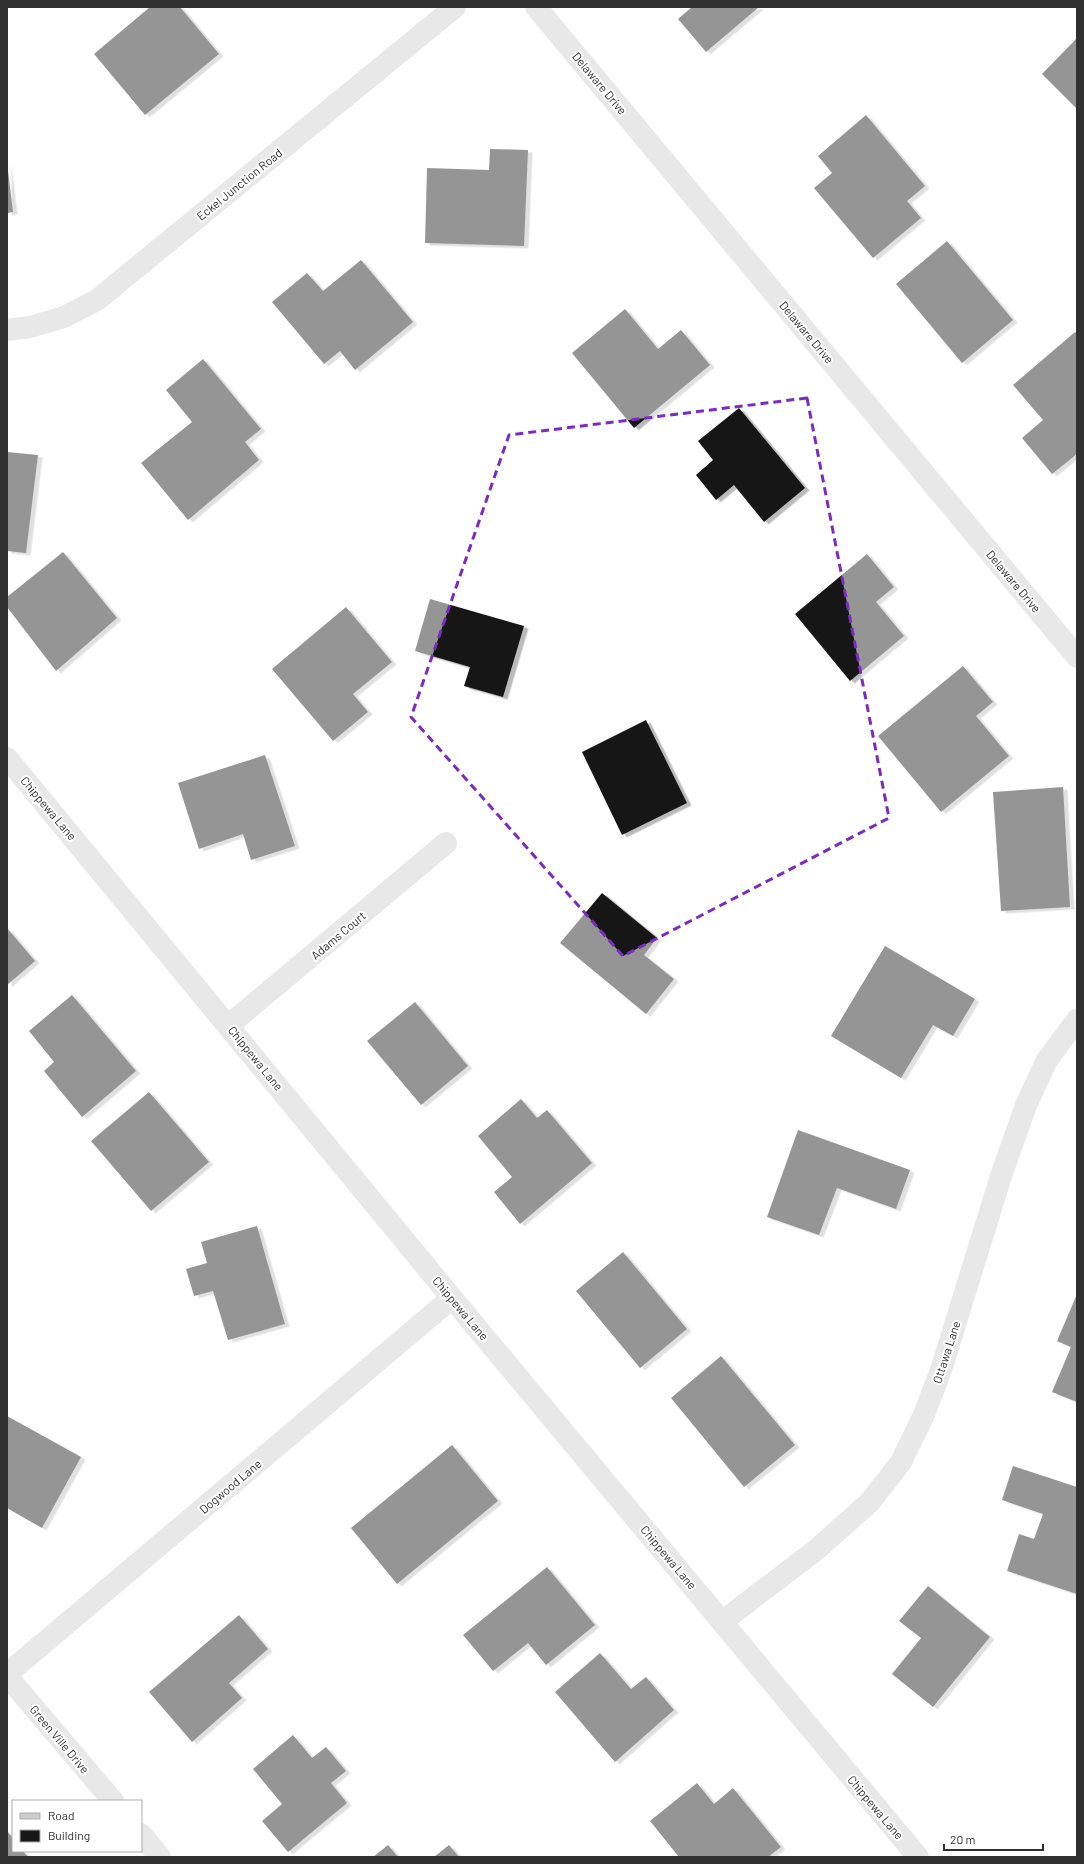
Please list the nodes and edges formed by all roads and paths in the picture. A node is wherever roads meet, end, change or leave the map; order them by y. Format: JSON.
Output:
{"nodes":[{"id":1,"x":455,"y":7,"type":"edge"},
{"id":2,"x":536,"y":7,"type":"edge"},
{"id":3,"x":7,"y":330,"type":"edge"},
{"id":4,"x":1077,"y":657,"type":"edge"},
{"id":5,"x":7,"y":758,"type":"edge"},
{"id":6,"x":446,"y":843,"type":"dead end"},
{"id":7,"x":1077,"y":1020,"type":"edge"},
{"id":8,"x":229,"y":1025,"type":"junction"},
{"id":9,"x":452,"y":1298,"type":"junction"},
{"id":10,"x":723,"y":1621,"type":"junction"},
{"id":11,"x":7,"y":1675,"type":"edge"},
{"id":12,"x":112,"y":1800,"type":"edge"},
{"id":13,"x":142,"y":1835,"type":"edge"},
{"id":14,"x":160,"y":1857,"type":"edge"},
{"id":15,"x":918,"y":1857,"type":"edge"}],
"edges":[{"from":1,"to":3,"type":"street","name":"Eckel Junction Road"},
{"from":2,"to":4,"type":"street","name":"Delaware Drive"},
{"from":5,"to":8,"type":"street","name":"Chippewa Lane"},
{"from":6,"to":8,"type":"street","name":"Adams Court"},
{"from":7,"to":10,"type":"street","name":"Ottawa Lane"},
{"from":8,"to":9,"type":"street","name":"Chippewa Lane"},
{"from":9,"to":10,"type":"street","name":"Chippewa Lane"},
{"from":9,"to":11,"type":"street","name":"Dogwood Lane"},
{"from":10,"to":15,"type":"street","name":"Chippewa Lane"},
{"from":11,"to":12,"type":"street","name":"Green Ville Drive"},
{"from":13,"to":14,"type":"street"}]}
